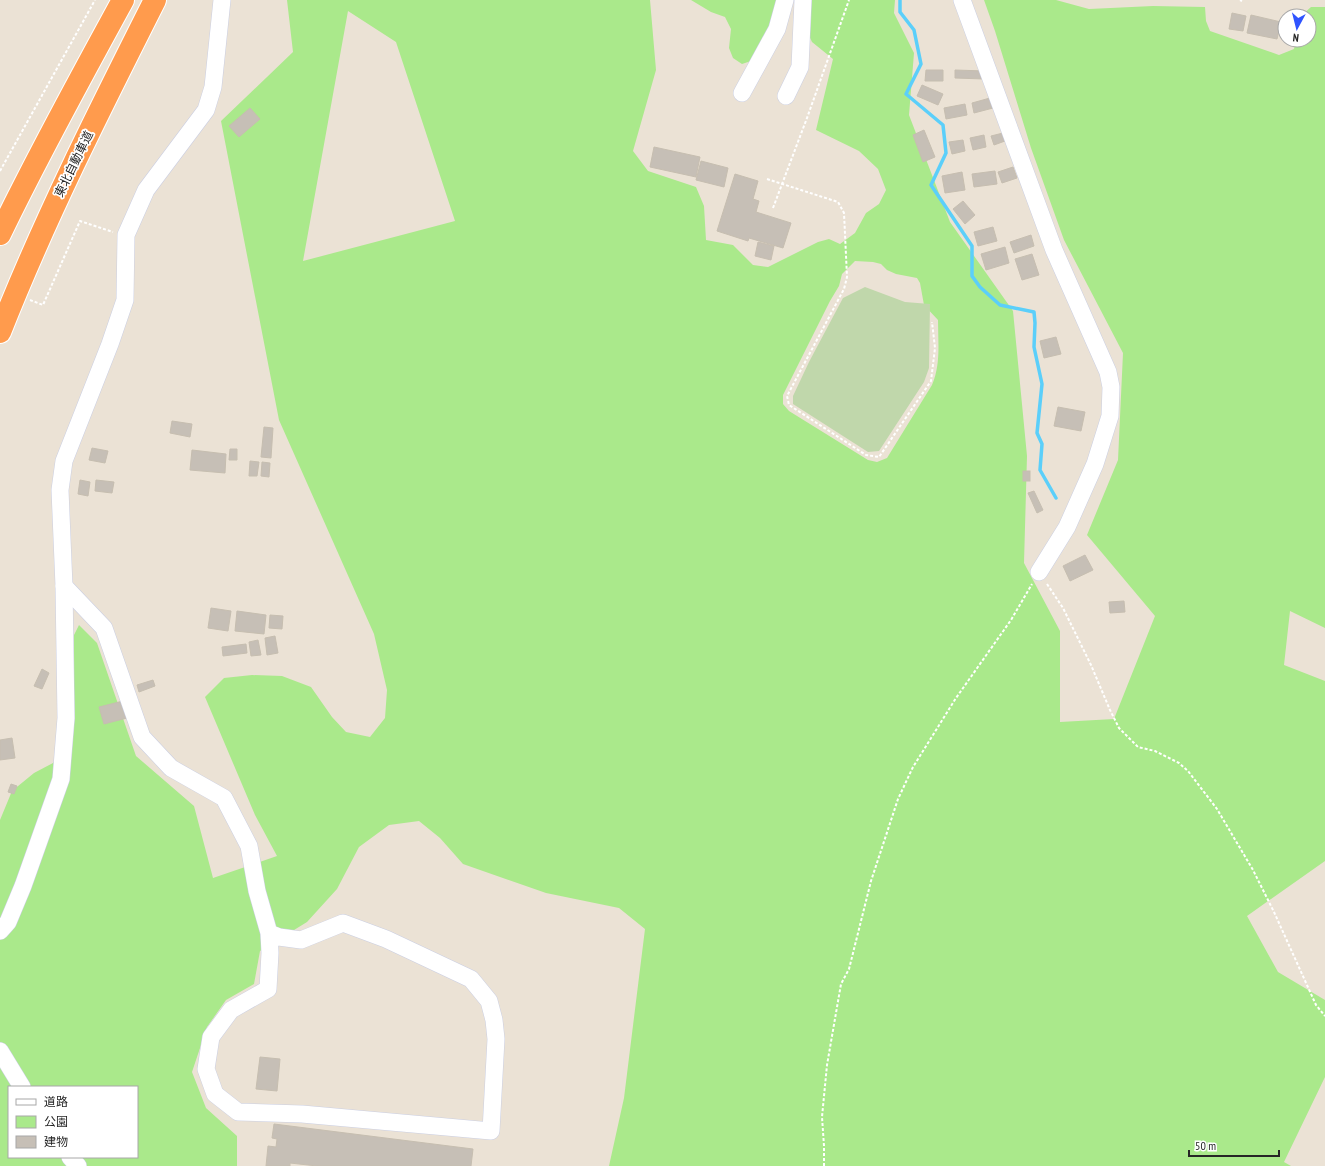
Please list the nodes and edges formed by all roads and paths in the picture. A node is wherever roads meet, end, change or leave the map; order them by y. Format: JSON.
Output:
{"nodes":[{"id":1,"x":95,"y":0,"type":"edge"},
{"id":2,"x":123,"y":0,"type":"edge"},
{"id":3,"x":155,"y":0,"type":"edge"},
{"id":4,"x":222,"y":0,"type":"edge"},
{"id":5,"x":785,"y":0,"type":"edge"},
{"id":6,"x":803,"y":0,"type":"edge"},
{"id":7,"x":849,"y":0,"type":"edge"},
{"id":8,"x":962,"y":0,"type":"edge"},
{"id":9,"x":742,"y":92,"type":"dead end"},
{"id":10,"x":786,"y":96,"type":"dead end"},
{"id":11,"x":0,"y":171,"type":"edge"},
{"id":12,"x":767,"y":179,"type":"dead end"},
{"id":13,"x":782,"y":184,"type":"junction"},
{"id":14,"x":773,"y":208,"type":"dead end"},
{"id":15,"x":0,"y":234,"type":"edge"},
{"id":16,"x":126,"y":236,"type":"junction"},
{"id":17,"x":27,"y":299,"type":"dead end"},
{"id":18,"x":932,"y":322,"type":"dead end"},
{"id":19,"x":0,"y":332,"type":"edge"},
{"id":20,"x":1039,"y":572,"type":"junction"},
{"id":21,"x":64,"y":586,"type":"junction"},
{"id":22,"x":0,"y":931,"type":"edge"},
{"id":23,"x":269,"y":933,"type":"junction"},
{"id":24,"x":1325,"y":1016,"type":"edge"},
{"id":25,"x":0,"y":1051,"type":"edge"},
{"id":26,"x":21,"y":1086,"type":"edge"},
{"id":27,"x":71,"y":1158,"type":"edge"},
{"id":28,"x":78,"y":1166,"type":"edge"},
{"id":29,"x":824,"y":1166,"type":"edge"}],
"edges":[{"from":1,"to":11,"type":"path"},
{"from":2,"to":15,"type":"highway"},
{"from":3,"to":19,"type":"highway","name":"東北自動車道"},
{"from":4,"to":16,"type":"street"},
{"from":5,"to":9,"type":"street"},
{"from":6,"to":10,"type":"street"},
{"from":7,"to":13,"type":"path"},
{"from":8,"to":20,"type":"street"},
{"from":12,"to":13,"type":"path"},
{"from":13,"to":14,"type":"path"},
{"from":13,"to":18,"type":"path"},
{"from":16,"to":17,"type":"path"},
{"from":16,"to":21,"type":"street"},
{"from":20,"to":24,"type":"path"},
{"from":20,"to":29,"type":"path"},
{"from":21,"to":22,"type":"street"},
{"from":21,"to":23,"type":"street"},
{"from":23,"to":23,"type":"street"},
{"from":25,"to":26,"type":"street"},
{"from":27,"to":28,"type":"street"}]}
